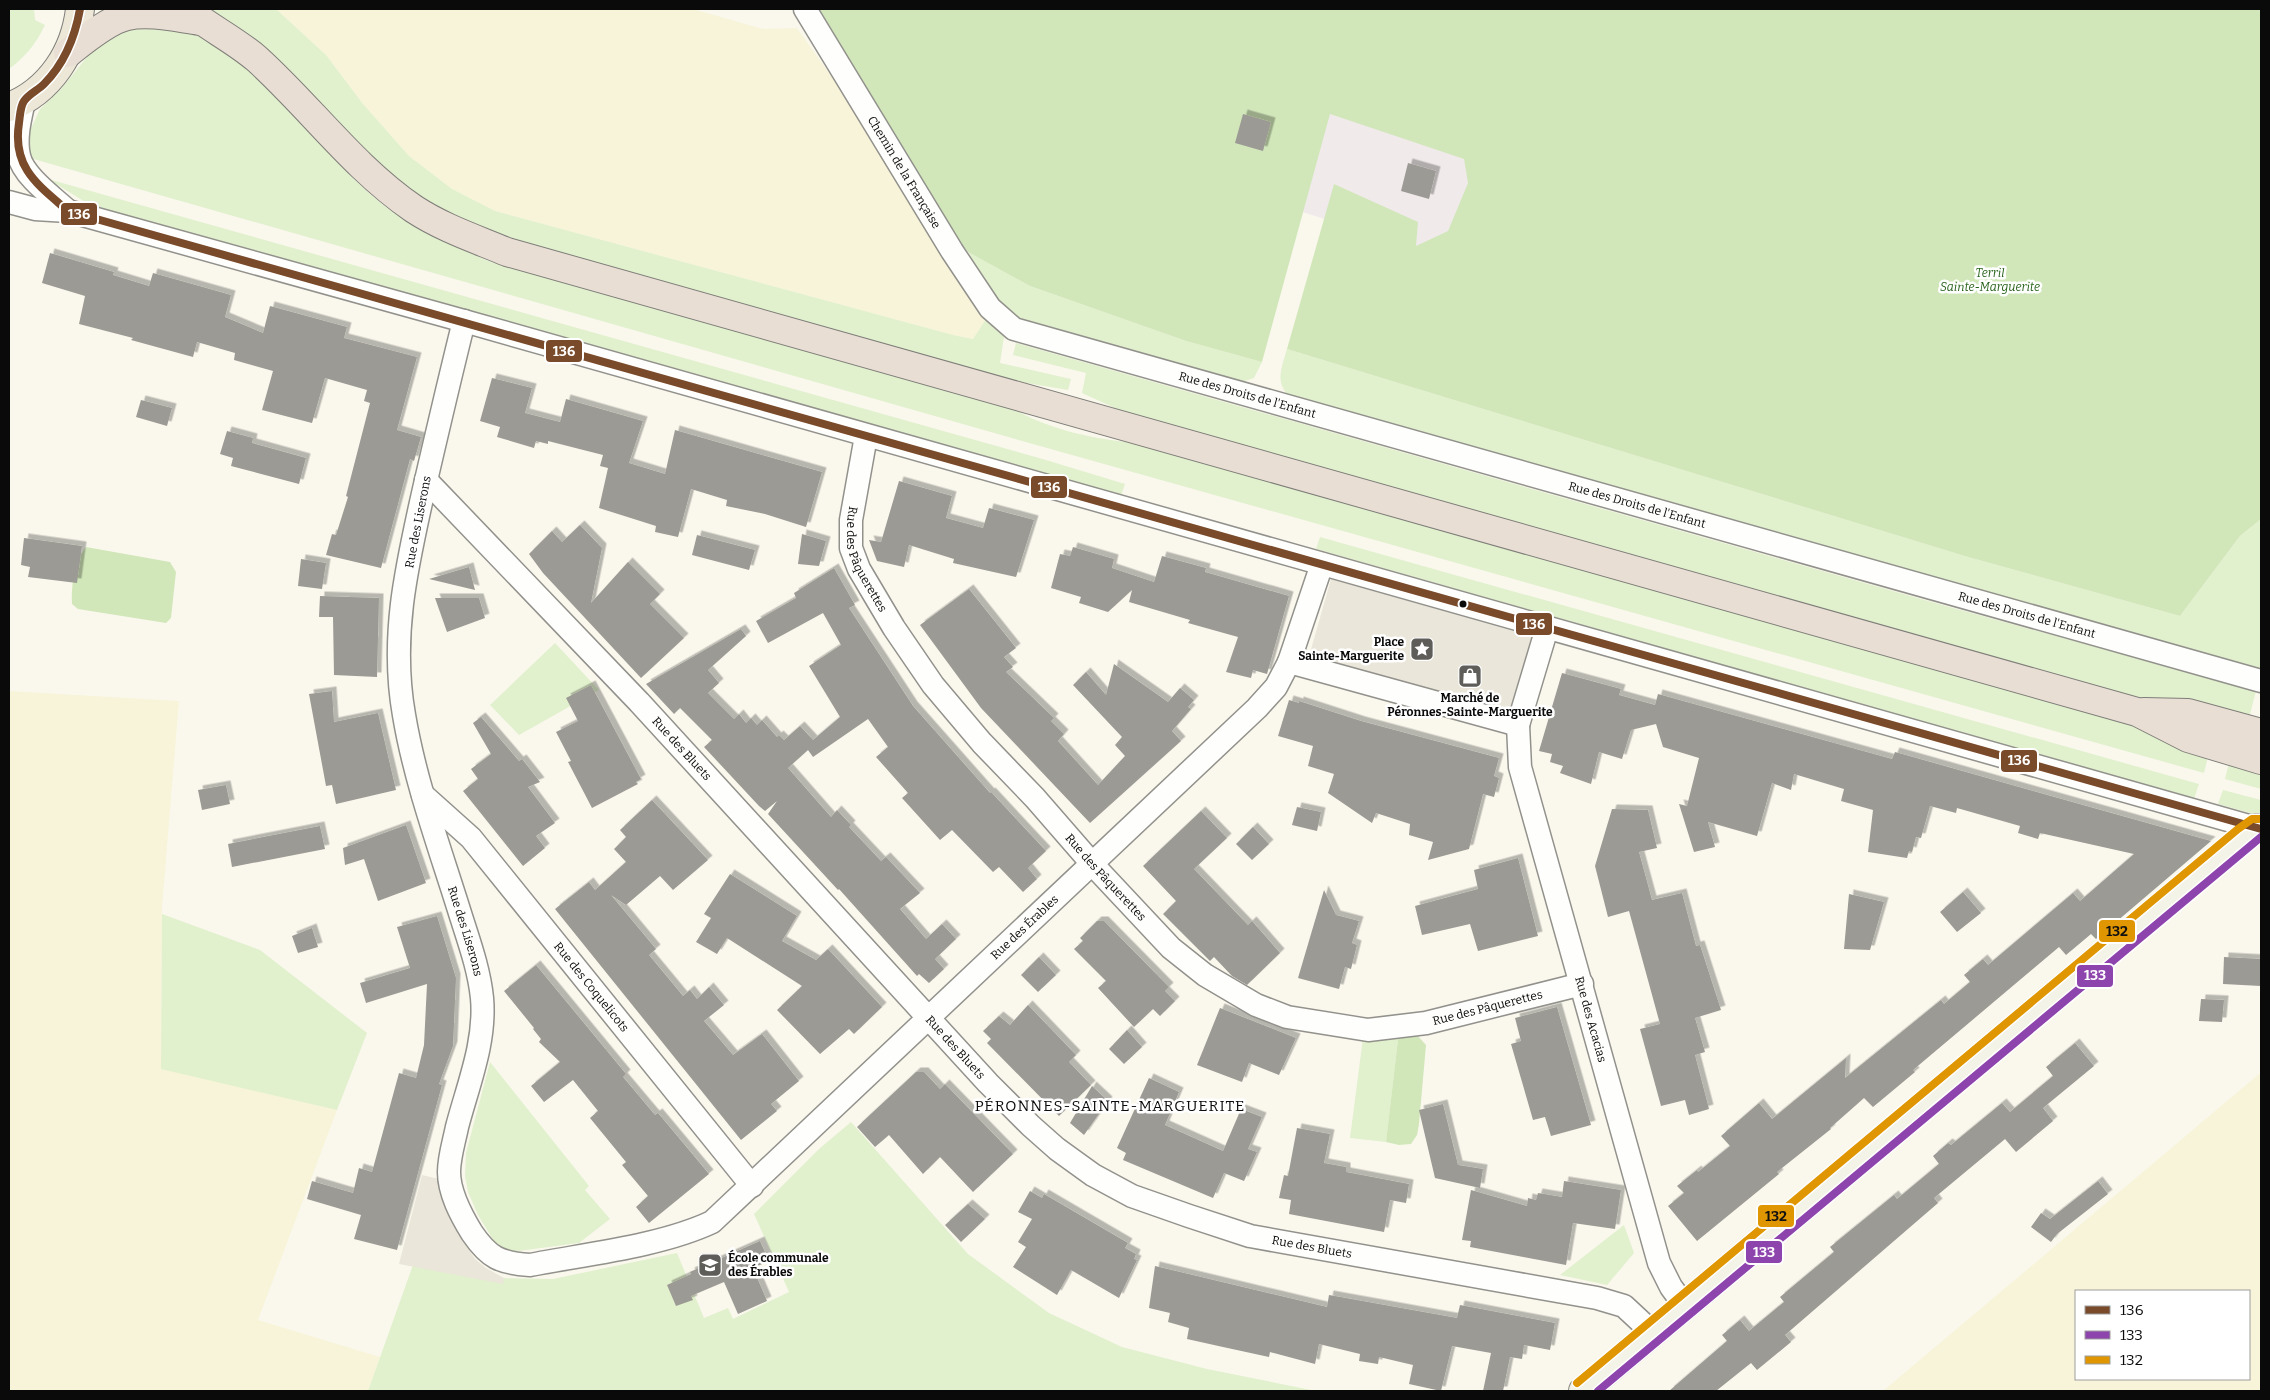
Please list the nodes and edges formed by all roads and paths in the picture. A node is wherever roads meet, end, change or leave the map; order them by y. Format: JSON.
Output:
{"nodes":[{"id":1,"x":80,"y":9,"type":"edge"},
{"id":2,"x":805,"y":9,"type":"edge"},
{"id":3,"x":193,"y":15,"type":"edge"},
{"id":4,"x":68,"y":52,"type":"junction"},
{"id":5,"x":16,"y":104,"type":"edge"},
{"id":6,"x":14,"y":164,"type":"edge"},
{"id":7,"x":9,"y":202,"type":"edge"},
{"id":8,"x":68,"y":212,"type":"junction"},
{"id":9,"x":464,"y":321,"type":"junction"},
{"id":10,"x":1014,"y":329,"type":"joint"},
{"id":11,"x":866,"y":436,"type":"junction"},
{"id":12,"x":426,"y":480,"type":"junction"},
{"id":13,"x":1322,"y":564,"type":"junction"},
{"id":14,"x":1547,"y":628,"type":"junction"},
{"id":15,"x":1290,"y":662,"type":"junction"},
{"id":16,"x":2261,"y":681,"type":"edge"},
{"id":17,"x":2137,"y":712,"type":"junction"},
{"id":18,"x":1518,"y":726,"type":"junction"},
{"id":19,"x":2261,"y":733,"type":"edge"},
{"id":20,"x":2261,"y":760,"type":"edge"},
{"id":21,"x":423,"y":795,"type":"junction"},
{"id":22,"x":2258,"y":828,"type":"edge"},
{"id":23,"x":1091,"y":863,"type":"junction"},
{"id":24,"x":1582,"y":984,"type":"junction"},
{"id":25,"x":929,"y":1019,"type":"junction"},
{"id":26,"x":752,"y":1186,"type":"junction"},
{"id":27,"x":1685,"y":1306,"type":"junction"},
{"id":28,"x":1653,"y":1333,"type":"junction"},
{"id":29,"x":1583,"y":1391,"type":"edge"}],
"edges":[{"from":1,"to":4,"type":"main road"},
{"from":2,"to":10,"type":"street","name":"Chemin de la Française"},
{"from":3,"to":4,"type":"highway"},
{"from":3,"to":17,"type":"highway"},
{"from":4,"to":5,"type":"main road"},
{"from":5,"to":6,"type":"street"},
{"from":6,"to":8,"type":"street"},
{"from":7,"to":8,"type":"street"},
{"from":8,"to":9,"type":"street"},
{"from":9,"to":11,"type":"street"},
{"from":9,"to":12,"type":"street","name":"Rue des Liserons"},
{"from":10,"to":16,"type":"street","name":"Rue des Droits de l'Enfant"},
{"from":11,"to":13,"type":"street"},
{"from":11,"to":23,"type":"street","name":"Rue des Pâquerettes"},
{"from":12,"to":21,"type":"street","name":"Rue des Liserons"},
{"from":12,"to":25,"type":"street","name":"Rue des Bluets"},
{"from":13,"to":14,"type":"street"},
{"from":13,"to":15,"type":"street"},
{"from":14,"to":18,"type":"street"},
{"from":14,"to":22,"type":"street"},
{"from":15,"to":18,"type":"street"},
{"from":15,"to":23,"type":"street","name":"Rue des Érables"},
{"from":17,"to":19,"type":"highway"},
{"from":17,"to":20,"type":"highway"},
{"from":18,"to":24,"type":"street","name":"Rue des Acacias"},
{"from":21,"to":26,"type":"street","name":"Rue des Coquelicots"},
{"from":21,"to":26,"type":"street","name":"Rue des Liserons"},
{"from":22,"to":27,"type":"street"},
{"from":23,"to":24,"type":"street","name":"Rue des Pâquerettes"},
{"from":23,"to":25,"type":"street","name":"Rue des Érables"},
{"from":24,"to":27,"type":"street","name":"Rue des Acacias"},
{"from":25,"to":26,"type":"street","name":"Rue des Érables"},
{"from":25,"to":28,"type":"street","name":"Rue des Bluets"},
{"from":27,"to":28,"type":"street"},
{"from":28,"to":29,"type":"street"}]}
